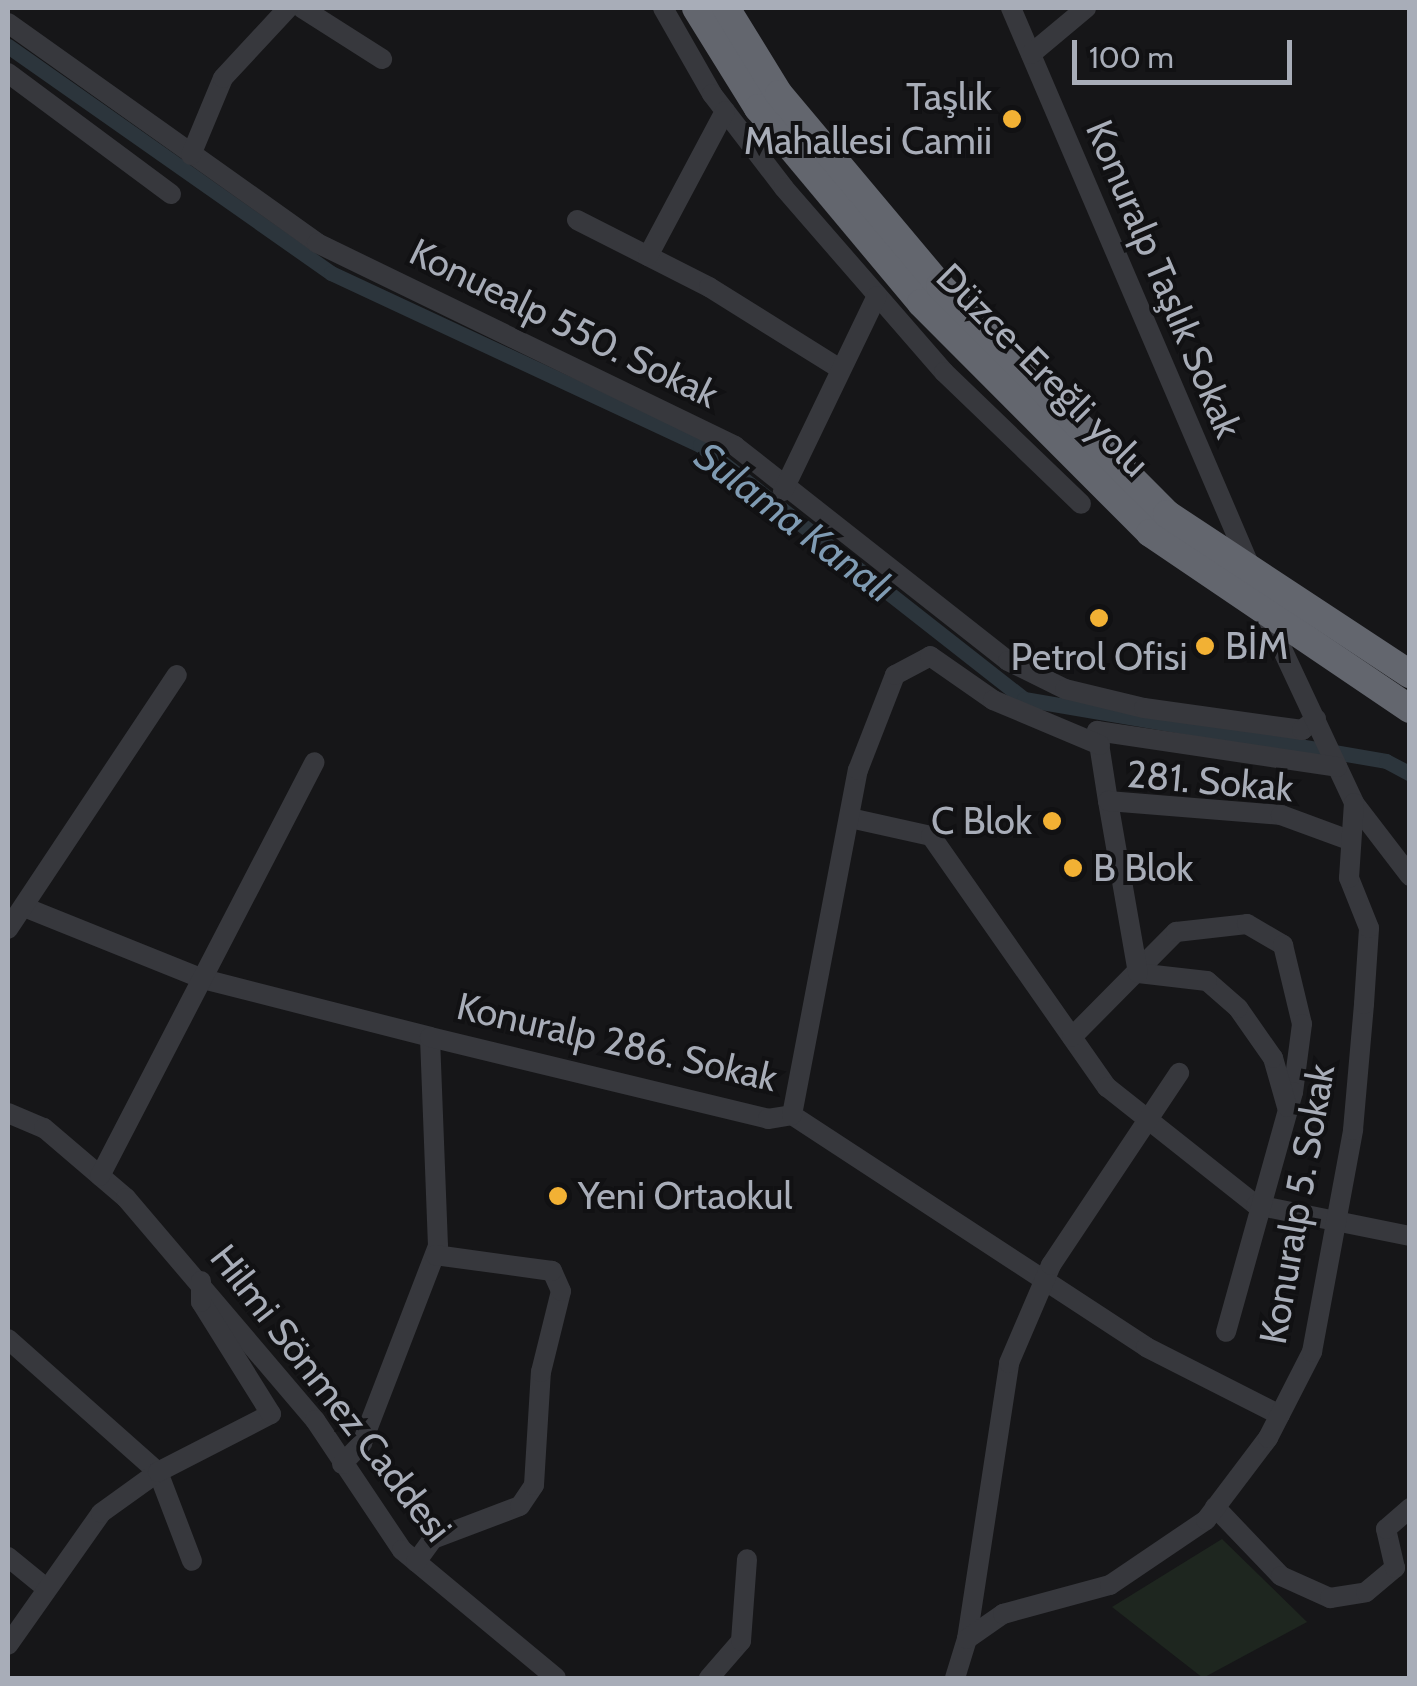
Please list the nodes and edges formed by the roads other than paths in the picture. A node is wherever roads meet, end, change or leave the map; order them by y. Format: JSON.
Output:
{"nodes":[{"id":1,"x":288,"y":8,"type":"edge"},
{"id":2,"x":302,"y":8,"type":"edge"},
{"id":3,"x":663,"y":8,"type":"edge"},
{"id":4,"x":696,"y":8,"type":"edge"},
{"id":5,"x":726,"y":8,"type":"edge"},
{"id":6,"x":1011,"y":8,"type":"edge"},
{"id":7,"x":1086,"y":8,"type":"edge"},
{"id":8,"x":8,"y":23,"type":"edge"},
{"id":9,"x":1030,"y":54,"type":"junction"},
{"id":10,"x":382,"y":59,"type":"dead end"},
{"id":11,"x":8,"y":74,"type":"edge"},
{"id":12,"x":725,"y":111,"type":"junction"},
{"id":13,"x":191,"y":155,"type":"junction"},
{"id":14,"x":171,"y":194,"type":"dead end"},
{"id":15,"x":577,"y":220,"type":"dead end"},
{"id":16,"x":648,"y":256,"type":"junction"},
{"id":17,"x":877,"y":296,"type":"junction"},
{"id":18,"x":840,"y":369,"type":"junction"},
{"id":19,"x":783,"y":491,"type":"junction"},
{"id":20,"x":1081,"y":504,"type":"dead end"},
{"id":21,"x":1254,"y":578,"type":"junction"},
{"id":22,"x":1268,"y":619,"type":"junction"},
{"id":23,"x":1410,"y":674,"type":"edge"},
{"id":24,"x":177,"y":675,"type":"dead end"},
{"id":25,"x":1410,"y":709,"type":"edge"},
{"id":26,"x":1318,"y":722,"type":"junction"},
{"id":27,"x":1100,"y":746,"type":"junction"},
{"id":28,"x":314,"y":762,"type":"dead end"},
{"id":29,"x":1337,"y":766,"type":"junction"},
{"id":30,"x":1108,"y":802,"type":"junction"},
{"id":31,"x":1354,"y":803,"type":"junction"},
{"id":32,"x":850,"y":818,"type":"junction"},
{"id":33,"x":1349,"y":840,"type":"junction"},
{"id":34,"x":1410,"y":876,"type":"edge"},
{"id":35,"x":24,"y":907,"type":"junction"},
{"id":36,"x":8,"y":930,"type":"edge"},
{"id":37,"x":1138,"y":973,"type":"junction"},
{"id":38,"x":203,"y":978,"type":"junction"},
{"id":39,"x":430,"y":1037,"type":"junction"},
{"id":40,"x":1072,"y":1037,"type":"junction"},
{"id":41,"x":1179,"y":1073,"type":"dead end"},
{"id":42,"x":1288,"y":1112,"type":"junction"},
{"id":43,"x":8,"y":1113,"type":"edge"},
{"id":44,"x":792,"y":1115,"type":"junction"},
{"id":45,"x":1143,"y":1117,"type":"junction"},
{"id":46,"x":100,"y":1176,"type":"junction"},
{"id":47,"x":1262,"y":1207,"type":"junction"},
{"id":48,"x":1332,"y":1225,"type":"junction"},
{"id":49,"x":1410,"y":1236,"type":"edge"},
{"id":50,"x":434,"y":1255,"type":"junction"},
{"id":51,"x":200,"y":1281,"type":"junction"},
{"id":52,"x":1045,"y":1281,"type":"junction"},
{"id":53,"x":1226,"y":1332,"type":"dead end"},
{"id":54,"x":8,"y":1339,"type":"edge"},
{"id":55,"x":1280,"y":1415,"type":"junction"},
{"id":56,"x":342,"y":1464,"type":"junction"},
{"id":57,"x":158,"y":1472,"type":"junction"},
{"id":58,"x":1216,"y":1508,"type":"junction"},
{"id":59,"x":1410,"y":1508,"type":"edge"},
{"id":60,"x":8,"y":1557,"type":"edge"},
{"id":61,"x":747,"y":1559,"type":"dead end"},
{"id":62,"x":192,"y":1561,"type":"dead end"},
{"id":63,"x":416,"y":1562,"type":"junction"},
{"id":64,"x":46,"y":1588,"type":"junction"},
{"id":65,"x":967,"y":1639,"type":"junction"},
{"id":66,"x":8,"y":1645,"type":"edge"},
{"id":67,"x":556,"y":1678,"type":"edge"},
{"id":68,"x":708,"y":1678,"type":"edge"},
{"id":69,"x":956,"y":1678,"type":"edge"}],
"edges":[{"from":1,"to":13,"type":"street"},
{"from":2,"to":10,"type":"street"},
{"from":3,"to":12,"type":"street"},
{"from":4,"to":22,"type":"highway","name":"Düzce-Ereğli yolu"},
{"from":5,"to":21,"type":"highway","name":"Düzce-Ereğli yolu"},
{"from":6,"to":9,"type":"street","name":"Konuralp Taşlık Sokak"},
{"from":7,"to":9,"type":"street"},
{"from":8,"to":13,"type":"street","name":"Konuealp 550. Sokak"},
{"from":9,"to":21,"type":"street","name":"Konuralp Taşlık Sokak"},
{"from":11,"to":14,"type":"street"},
{"from":12,"to":16,"type":"street"},
{"from":12,"to":17,"type":"street"},
{"from":13,"to":19,"type":"street","name":"Konuealp 550. Sokak"},
{"from":15,"to":16,"type":"street"},
{"from":16,"to":18,"type":"street"},
{"from":17,"to":18,"type":"street"},
{"from":17,"to":20,"type":"street"},
{"from":18,"to":19,"type":"street"},
{"from":19,"to":26,"type":"street","name":"Konuealp 550. Sokak"},
{"from":21,"to":23,"type":"highway","name":"Düzce-Ereğli yolu"},
{"from":22,"to":25,"type":"highway","name":"Düzce-Ereğli yolu"},
{"from":22,"to":26,"type":"street"},
{"from":24,"to":35,"type":"street"},
{"from":26,"to":29,"type":"street"},
{"from":27,"to":29,"type":"street"},
{"from":27,"to":30,"type":"street"},
{"from":27,"to":32,"type":"street","name":"Konuralp 286. Sokak"},
{"from":28,"to":38,"type":"street"},
{"from":29,"to":31,"type":"street"},
{"from":30,"to":33,"type":"street","name":"281. Sokak"},
{"from":30,"to":37,"type":"street","name":"281. Sokak"},
{"from":31,"to":33,"type":"street","name":"Konuralp 5. Sokak"},
{"from":31,"to":34,"type":"street"},
{"from":32,"to":40,"type":"street"},
{"from":32,"to":44,"type":"street","name":"Konuralp 286. Sokak"},
{"from":33,"to":48,"type":"street","name":"Konuralp 5. Sokak"},
{"from":35,"to":36,"type":"street"},
{"from":35,"to":38,"type":"street"},
{"from":37,"to":40,"type":"street"},
{"from":37,"to":42,"type":"street"},
{"from":37,"to":42,"type":"street"},
{"from":38,"to":39,"type":"street"},
{"from":38,"to":46,"type":"street"},
{"from":39,"to":44,"type":"street","name":"Konuralp 286. Sokak"},
{"from":39,"to":50,"type":"street","name":"Konuralp 286. Sokak"},
{"from":40,"to":45,"type":"street"},
{"from":41,"to":45,"type":"street"},
{"from":42,"to":47,"type":"street"},
{"from":43,"to":46,"type":"street","name":"Hilmi Sönmez Caddesi"},
{"from":44,"to":52,"type":"street"},
{"from":45,"to":47,"type":"street"},
{"from":45,"to":52,"type":"street"},
{"from":46,"to":51,"type":"street","name":"Hilmi Sönmez Caddesi"},
{"from":47,"to":48,"type":"street"},
{"from":47,"to":53,"type":"street"},
{"from":48,"to":49,"type":"street"},
{"from":48,"to":55,"type":"street","name":"Konuralp 5. Sokak"},
{"from":50,"to":56,"type":"street","name":"Konuralp 286. Sokak"},
{"from":50,"to":63,"type":"street"},
{"from":51,"to":56,"type":"street","name":"Hilmi Sönmez Caddesi"},
{"from":51,"to":57,"type":"street"},
{"from":52,"to":55,"type":"street"},
{"from":52,"to":65,"type":"street"},
{"from":54,"to":57,"type":"street"},
{"from":55,"to":58,"type":"street","name":"Konuralp 5. Sokak"},
{"from":56,"to":63,"type":"street","name":"Hilmi Sönmez Caddesi"},
{"from":57,"to":62,"type":"street"},
{"from":57,"to":64,"type":"street"},
{"from":58,"to":59,"type":"street"},
{"from":58,"to":65,"type":"street","name":"Konuralp 5. Sokak"},
{"from":60,"to":64,"type":"street"},
{"from":61,"to":68,"type":"street"},
{"from":63,"to":67,"type":"street","name":"Hilmi Sönmez Caddesi"},
{"from":64,"to":66,"type":"street"},
{"from":65,"to":69,"type":"street"}]}
